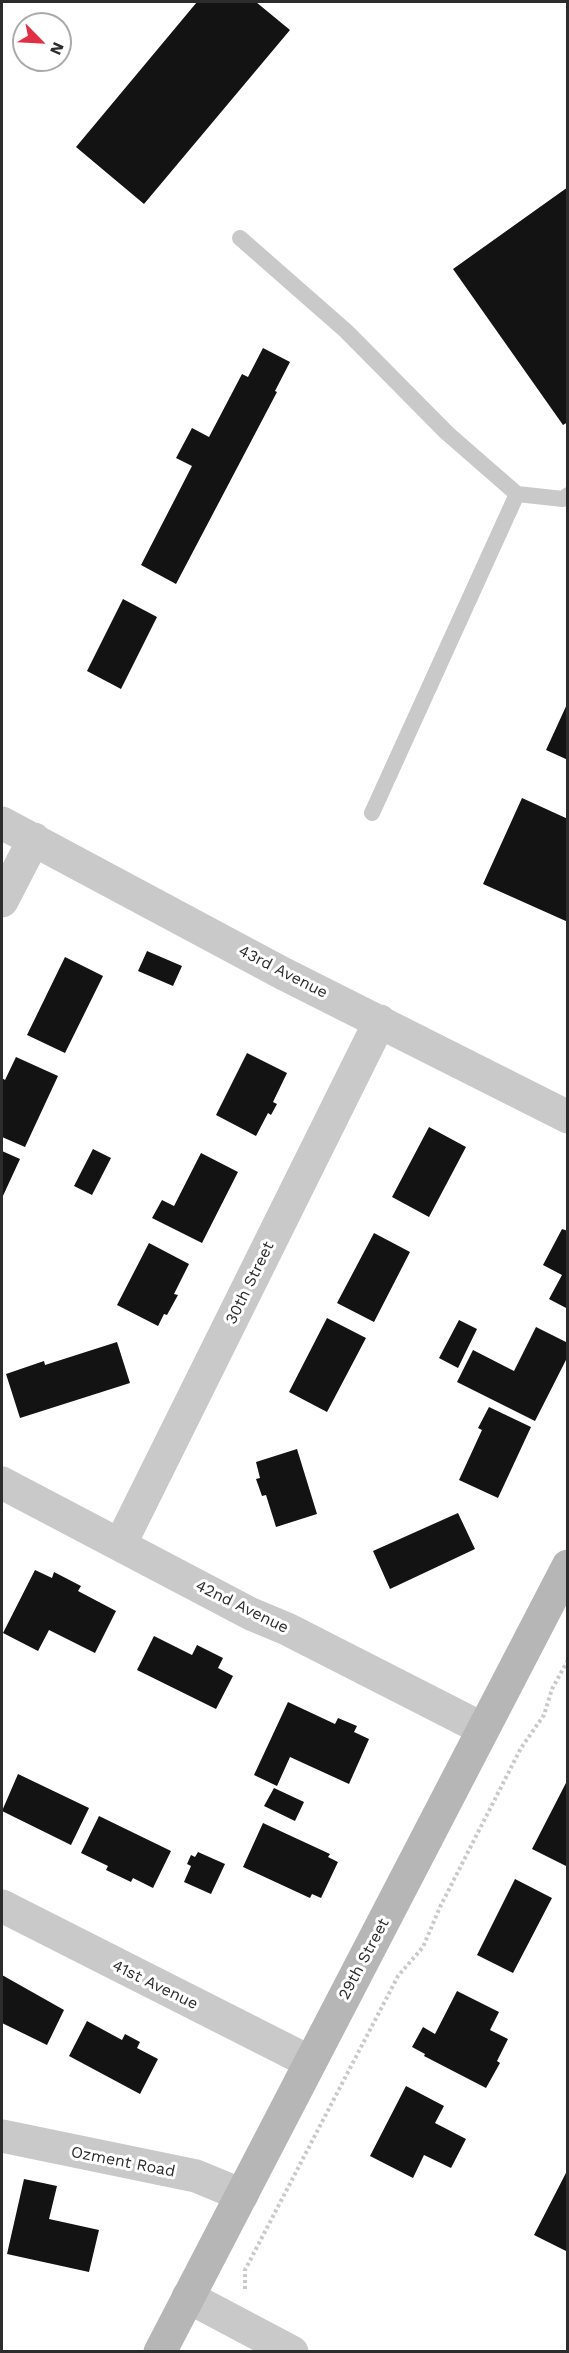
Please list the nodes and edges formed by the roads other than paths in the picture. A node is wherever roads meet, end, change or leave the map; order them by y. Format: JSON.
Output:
{"nodes":[{"id":1,"x":240,"y":238,"type":"dead end"},
{"id":2,"x":517,"y":494,"type":"junction"},
{"id":3,"x":567,"y":495,"type":"edge"},
{"id":4,"x":372,"y":813,"type":"dead end"},
{"id":5,"x":2,"y":823,"type":"edge"},
{"id":6,"x":34,"y":839,"type":"junction"},
{"id":7,"x":2,"y":901,"type":"edge"},
{"id":8,"x":380,"y":1021,"type":"junction"},
{"id":9,"x":567,"y":1117,"type":"edge"},
{"id":10,"x":2,"y":1483,"type":"edge"},
{"id":11,"x":120,"y":1545,"type":"junction"},
{"id":12,"x":567,"y":1566,"type":"edge"},
{"id":13,"x":483,"y":1729,"type":"junction"},
{"id":14,"x":2,"y":1906,"type":"edge"},
{"id":15,"x":310,"y":2062,"type":"junction"},
{"id":16,"x":2,"y":2136,"type":"edge"},
{"id":17,"x":242,"y":2195,"type":"junction"},
{"id":18,"x":188,"y":2297,"type":"junction"},
{"id":19,"x":160,"y":2352,"type":"edge"},
{"id":20,"x":292,"y":2352,"type":"edge"}],
"edges":[{"from":1,"to":2,"type":"lane"},
{"from":2,"to":3,"type":"lane"},
{"from":2,"to":4,"type":"lane"},
{"from":5,"to":6,"type":"street","name":"43rd Avenue"},
{"from":6,"to":7,"type":"street"},
{"from":6,"to":8,"type":"street","name":"43rd Avenue"},
{"from":8,"to":9,"type":"street","name":"43rd Avenue"},
{"from":8,"to":11,"type":"street","name":"30th Street"},
{"from":10,"to":11,"type":"street","name":"42nd Avenue"},
{"from":11,"to":13,"type":"street","name":"42nd Avenue"},
{"from":12,"to":13,"type":"street","name":"29th Street"},
{"from":13,"to":15,"type":"street","name":"29th Street"},
{"from":14,"to":15,"type":"street","name":"41st Avenue"},
{"from":15,"to":17,"type":"street","name":"29th Street"},
{"from":16,"to":17,"type":"street","name":"Ozment Road"},
{"from":17,"to":18,"type":"street","name":"29th Street"},
{"from":18,"to":19,"type":"street","name":"29th Street"},
{"from":18,"to":20,"type":"street"}]}
